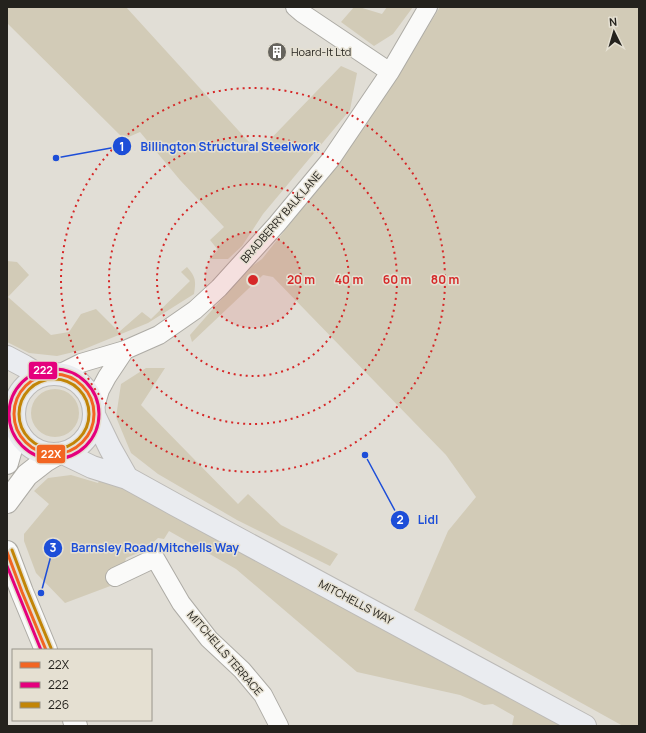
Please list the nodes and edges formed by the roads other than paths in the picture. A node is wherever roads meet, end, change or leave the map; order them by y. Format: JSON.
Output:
{"nodes":[{"id":1,"x":295,"y":7,"type":"edge"},
{"id":2,"x":428,"y":7,"type":"edge"},
{"id":3,"x":390,"y":72,"type":"junction"},
{"id":4,"x":124,"y":350,"type":"junction"},
{"id":5,"x":7,"y":357,"type":"edge"},
{"id":6,"x":50,"y":375,"type":"junction"},
{"id":7,"x":11,"y":402,"type":"edge"},
{"id":8,"x":95,"y":413,"type":"junction"},
{"id":9,"x":20,"y":435,"type":"junction"},
{"id":10,"x":60,"y":454,"type":"junction"},
{"id":11,"x":7,"y":463,"type":"edge"},
{"id":12,"x":127,"y":478,"type":"junction"},
{"id":13,"x":7,"y":502,"type":"edge"},
{"id":14,"x":7,"y":552,"type":"edge"},
{"id":15,"x":115,"y":577,"type":"dead end"},
{"id":16,"x":46,"y":649,"type":"edge"},
{"id":17,"x":279,"y":726,"type":"edge"},
{"id":18,"x":585,"y":726,"type":"edge"}],
"edges":[{"from":1,"to":3,"type":"street"},
{"from":2,"to":3,"type":"street","name":"BRADBERRY BALK LANE"},
{"from":3,"to":4,"type":"street","name":"BRADBERRY BALK LANE"},
{"from":4,"to":6,"type":"street","name":"BRADBERRY BALK LANE"},
{"from":4,"to":8,"type":"street"},
{"from":5,"to":6,"type":"main road"},
{"from":6,"to":7,"type":"main road"},
{"from":6,"to":8,"type":"main road"},
{"from":7,"to":9,"type":"main road"},
{"from":8,"to":10,"type":"main road"},
{"from":8,"to":12,"type":"main road"},
{"from":9,"to":10,"type":"main road"},
{"from":9,"to":11,"type":"street"},
{"from":10,"to":12,"type":"main road","name":"MITCHELLS WAY"},
{"from":10,"to":13,"type":"street"},
{"from":12,"to":18,"type":"main road","name":"MITCHELLS WAY"},
{"from":14,"to":16,"type":"street"},
{"from":15,"to":17,"type":"street","name":"MITCHELLS TERRACE"}]}
